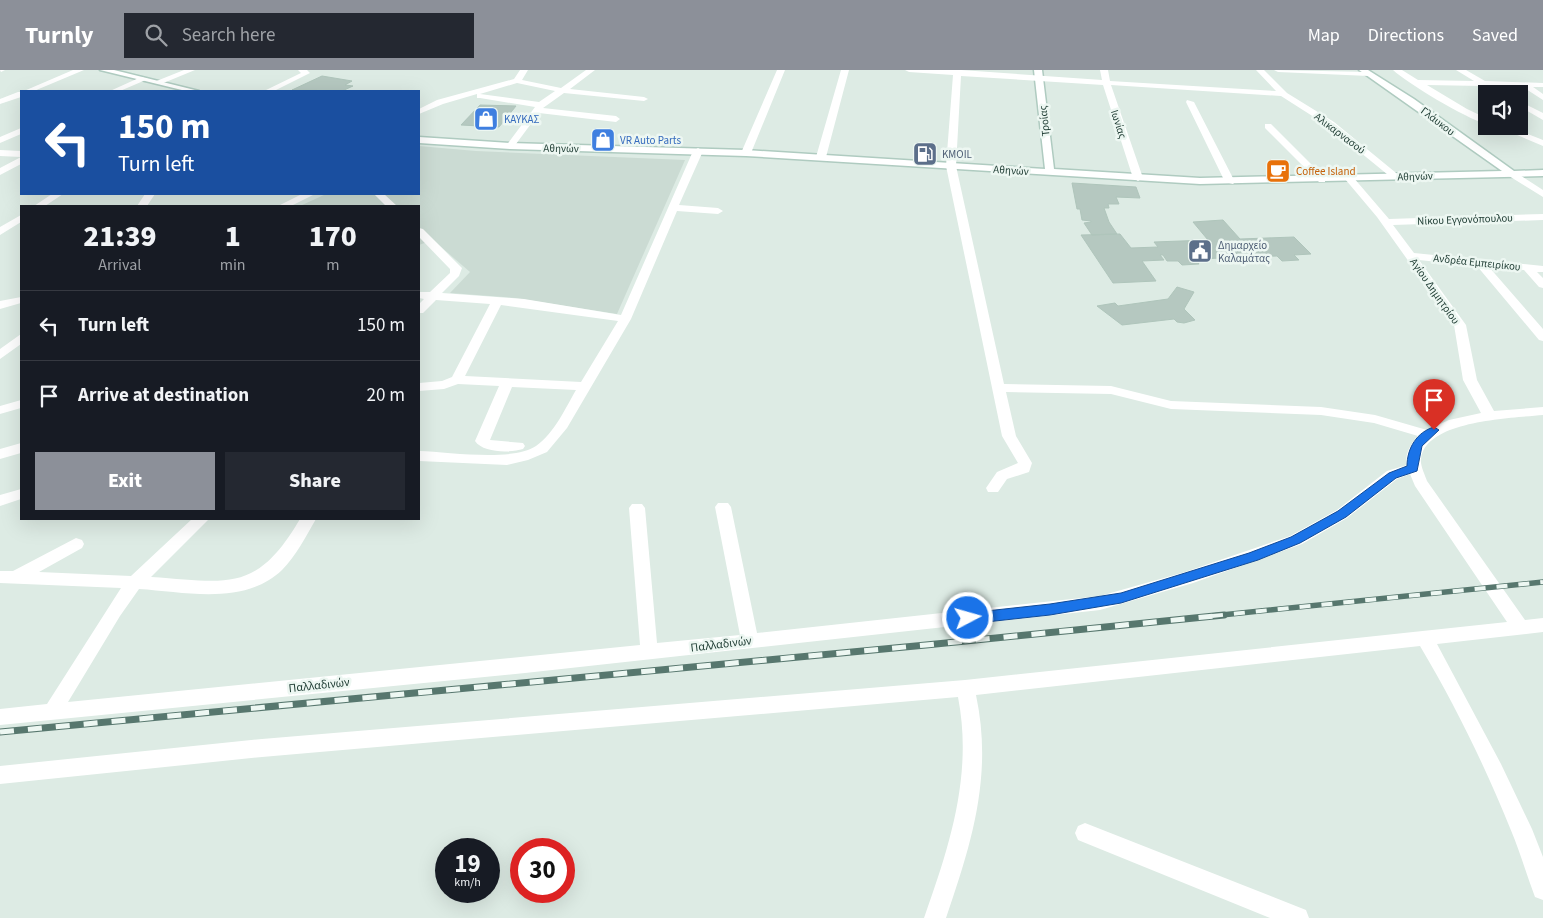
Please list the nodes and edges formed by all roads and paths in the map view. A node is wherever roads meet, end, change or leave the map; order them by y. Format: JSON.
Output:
{"nodes":[{"id":1,"x":80,"y":70,"type":"edge"},
{"id":2,"x":104,"y":70,"type":"edge"},
{"id":3,"x":192,"y":70,"type":"edge"},
{"id":4,"x":302,"y":70,"type":"edge"},
{"id":5,"x":524,"y":70,"type":"edge"},
{"id":6,"x":591,"y":70,"type":"edge"},
{"id":7,"x":781,"y":70,"type":"edge"},
{"id":8,"x":845,"y":70,"type":"edge"},
{"id":9,"x":909,"y":70,"type":"edge"},
{"id":10,"x":1104,"y":70,"type":"edge"},
{"id":11,"x":1260,"y":70,"type":"edge"},
{"id":12,"x":1278,"y":70,"type":"edge"},
{"id":13,"x":1397,"y":70,"type":"edge"},
{"id":14,"x":1460,"y":70,"type":"edge"},
{"id":15,"x":957,"y":71,"type":"edge"},
{"id":16,"x":1366,"y":72,"type":"edge"},
{"id":17,"x":1039,"y":74,"type":"edge"},
{"id":18,"x":144,"y":79,"type":"junction"},
{"id":19,"x":517,"y":81,"type":"junction"},
{"id":20,"x":158,"y":82,"type":"junction"},
{"id":21,"x":1106,"y":82,"type":"junction"},
{"id":22,"x":1413,"y":82,"type":"junction"},
{"id":23,"x":1481,"y":82,"type":"junction"},
{"id":24,"x":1524,"y":84,"type":"junction"},
{"id":25,"x":1486,"y":85,"type":"edge"},
{"id":26,"x":1543,"y":85,"type":"edge"},
{"id":27,"x":30,"y":90,"type":"edge"},
{"id":28,"x":116,"y":90,"type":"edge"},
{"id":29,"x":187,"y":90,"type":"edge"},
{"id":30,"x":270,"y":90,"type":"edge"},
{"id":31,"x":560,"y":90,"type":"junction"},
{"id":32,"x":20,"y":94,"type":"edge"},
{"id":33,"x":1283,"y":94,"type":"junction"},
{"id":34,"x":474,"y":95,"type":"junction"},
{"id":35,"x":1543,"y":98,"type":"edge"},
{"id":36,"x":644,"y":99,"type":"dead end"},
{"id":37,"x":1,"y":101,"type":"edge"},
{"id":38,"x":1190,"y":102,"type":"dead end"},
{"id":39,"x":20,"y":104,"type":"edge"},
{"id":40,"x":539,"y":107,"type":"junction"},
{"id":41,"x":1528,"y":108,"type":"edge"},
{"id":42,"x":420,"y":112,"type":"edge"},
{"id":43,"x":1478,"y":117,"type":"edge"},
{"id":44,"x":1543,"y":117,"type":"edge"},
{"id":45,"x":616,"y":119,"type":"dead end"},
{"id":46,"x":1268,"y":126,"type":"dead end"},
{"id":47,"x":20,"y":131,"type":"edge"},
{"id":48,"x":1524,"y":135,"type":"edge"},
{"id":49,"x":0,"y":140,"type":"edge"},
{"id":50,"x":422,"y":140,"type":"edge"},
{"id":51,"x":1543,"y":142,"type":"edge"},
{"id":52,"x":510,"y":146,"type":"junction"},
{"id":53,"x":698,"y":151,"type":"junction"},
{"id":54,"x":0,"y":153,"type":"edge"},
{"id":55,"x":746,"y":153,"type":"junction"},
{"id":56,"x":20,"y":154,"type":"edge"},
{"id":57,"x":821,"y":157,"type":"junction"},
{"id":58,"x":20,"y":161,"type":"edge"},
{"id":59,"x":951,"y":166,"type":"junction"},
{"id":60,"x":0,"y":172,"type":"edge"},
{"id":61,"x":1050,"y":172,"type":"junction"},
{"id":62,"x":1543,"y":173,"type":"edge"},
{"id":63,"x":1512,"y":174,"type":"junction"},
{"id":64,"x":1396,"y":177,"type":"junction"},
{"id":65,"x":1138,"y":178,"type":"junction"},
{"id":66,"x":1350,"y":178,"type":"junction"},
{"id":67,"x":1322,"y":180,"type":"junction"},
{"id":68,"x":1230,"y":182,"type":"junction"},
{"id":69,"x":1543,"y":194,"type":"edge"},
{"id":70,"x":56,"y":195,"type":"edge"},
{"id":71,"x":308,"y":195,"type":"edge"},
{"id":72,"x":380,"y":195,"type":"edge"},
{"id":73,"x":41,"y":205,"type":"edge"},
{"id":74,"x":285,"y":205,"type":"edge"},
{"id":75,"x":391,"y":205,"type":"edge"},
{"id":76,"x":674,"y":208,"type":"junction"},
{"id":77,"x":718,"y":211,"type":"dead end"},
{"id":78,"x":1543,"y":217,"type":"edge"},
{"id":79,"x":0,"y":218,"type":"edge"},
{"id":80,"x":20,"y":219,"type":"edge"},
{"id":81,"x":1386,"y":222,"type":"junction"},
{"id":82,"x":0,"y":232,"type":"edge"},
{"id":83,"x":420,"y":233,"type":"edge"},
{"id":84,"x":1410,"y":256,"type":"junction"},
{"id":85,"x":1480,"y":262,"type":"junction"},
{"id":86,"x":1527,"y":267,"type":"junction"},
{"id":87,"x":1543,"y":269,"type":"edge"},
{"id":88,"x":1543,"y":285,"type":"edge"},
{"id":89,"x":420,"y":295,"type":"edge"},
{"id":90,"x":434,"y":296,"type":"junction"},
{"id":91,"x":20,"y":300,"type":"edge"},
{"id":92,"x":498,"y":300,"type":"junction"},
{"id":93,"x":0,"y":305,"type":"edge"},
{"id":94,"x":420,"y":309,"type":"edge"},
{"id":95,"x":624,"y":319,"type":"junction"},
{"id":96,"x":1543,"y":337,"type":"edge"},
{"id":97,"x":20,"y":339,"type":"edge"},
{"id":98,"x":0,"y":354,"type":"edge"},
{"id":99,"x":457,"y":380,"type":"junction"},
{"id":100,"x":507,"y":382,"type":"junction"},
{"id":101,"x":585,"y":386,"type":"junction"},
{"id":102,"x":420,"y":387,"type":"edge"},
{"id":103,"x":998,"y":388,"type":"junction"},
{"id":104,"x":20,"y":404,"type":"edge"},
{"id":105,"x":0,"y":410,"type":"edge"},
{"id":106,"x":1543,"y":411,"type":"edge"},
{"id":107,"x":1490,"y":417,"type":"junction"},
{"id":108,"x":1426,"y":434,"type":"junction"},
{"id":109,"x":518,"y":446,"type":"dead end"},
{"id":110,"x":20,"y":448,"type":"edge"},
{"id":111,"x":0,"y":454,"type":"edge"},
{"id":112,"x":420,"y":456,"type":"edge"},
{"id":113,"x":1413,"y":468,"type":"junction"},
{"id":114,"x":993,"y":488,"type":"dead end"},
{"id":115,"x":20,"y":494,"type":"edge"},
{"id":116,"x":0,"y":501,"type":"edge"},
{"id":117,"x":723,"y":507,"type":"dead end"},
{"id":118,"x":637,"y":508,"type":"dead end"},
{"id":119,"x":200,"y":520,"type":"edge"},
{"id":120,"x":307,"y":520,"type":"edge"},
{"id":121,"x":76,"y":544,"type":"dead end"},
{"id":122,"x":8,"y":577,"type":"edge"},
{"id":123,"x":136,"y":582,"type":"junction"},
{"id":124,"x":1543,"y":625,"type":"edge"},
{"id":125,"x":1520,"y":627,"type":"junction"},
{"id":126,"x":1425,"y":638,"type":"junction"},
{"id":127,"x":750,"y":640,"type":"junction"},
{"id":128,"x":649,"y":652,"type":"junction"},
{"id":129,"x":965,"y":688,"type":"junction"},
{"id":130,"x":52,"y":712,"type":"junction"},
{"id":131,"x":0,"y":717,"type":"edge"},
{"id":132,"x":0,"y":775,"type":"edge"},
{"id":133,"x":1085,"y":833,"type":"dead end"},
{"id":134,"x":1543,"y":889,"type":"edge"},
{"id":135,"x":935,"y":918,"type":"edge"},
{"id":136,"x":1298,"y":918,"type":"edge"}],
"edges":[{"from":1,"to":27,"type":"street"},
{"from":2,"to":18,"type":"street"},
{"from":3,"to":20,"type":"street"},
{"from":4,"to":30,"type":"street"},
{"from":5,"to":19,"type":"street"},
{"from":6,"to":31,"type":"street"},
{"from":7,"to":55,"type":"street"},
{"from":8,"to":57,"type":"street"},
{"from":9,"to":15,"type":"street"},
{"from":10,"to":21,"type":"street","name":"Ιωνίας"},
{"from":11,"to":33,"type":"street","name":"Αλικαρνασού"},
{"from":12,"to":16,"type":"street"},
{"from":13,"to":22,"type":"street"},
{"from":14,"to":23,"type":"street"},
{"from":15,"to":17,"type":"street"},
{"from":15,"to":59,"type":"street"},
{"from":16,"to":63,"type":"street","name":"Γλάυκου"},
{"from":17,"to":21,"type":"street"},
{"from":17,"to":61,"type":"street","name":"Τροίας"},
{"from":18,"to":20,"type":"street"},
{"from":18,"to":28,"type":"street"},
{"from":19,"to":31,"type":"street"},
{"from":19,"to":34,"type":"street"},
{"from":20,"to":29,"type":"street"},
{"from":21,"to":33,"type":"street"},
{"from":21,"to":65,"type":"street","name":"Ιωνίας"},
{"from":22,"to":23,"type":"street"},
{"from":22,"to":43,"type":"street"},
{"from":23,"to":24,"type":"street"},
{"from":23,"to":25,"type":"street"},
{"from":24,"to":26,"type":"street"},
{"from":24,"to":35,"type":"street"},
{"from":31,"to":36,"type":"street"},
{"from":31,"to":40,"type":"street"},
{"from":32,"to":37,"type":"street"},
{"from":33,"to":64,"type":"street","name":"Αλικαρνασού"},
{"from":34,"to":40,"type":"street"},
{"from":34,"to":42,"type":"street"},
{"from":37,"to":39,"type":"street"},
{"from":38,"to":68,"type":"street"},
{"from":40,"to":45,"type":"street"},
{"from":40,"to":52,"type":"street"},
{"from":41,"to":44,"type":"street"},
{"from":46,"to":67,"type":"street"},
{"from":47,"to":49,"type":"street"},
{"from":48,"to":51,"type":"street"},
{"from":50,"to":52,"type":"street","name":"Αθηνών"},
{"from":52,"to":53,"type":"street","name":"Αθηνών"},
{"from":53,"to":55,"type":"street","name":"Αθηνών"},
{"from":53,"to":76,"type":"street"},
{"from":54,"to":56,"type":"street"},
{"from":55,"to":57,"type":"street","name":"Αθηνών"},
{"from":57,"to":59,"type":"street","name":"Αθηνών"},
{"from":58,"to":60,"type":"street"},
{"from":59,"to":61,"type":"street","name":"Αθηνών"},
{"from":59,"to":103,"type":"street"},
{"from":61,"to":65,"type":"street","name":"Αθηνών"},
{"from":62,"to":63,"type":"street","name":"Αθηνών"},
{"from":63,"to":64,"type":"street","name":"Αθηνών"},
{"from":63,"to":69,"type":"street","name":"Γλάυκου"},
{"from":64,"to":66,"type":"street","name":"Αθηνών"},
{"from":65,"to":68,"type":"street","name":"Αθηνών"},
{"from":66,"to":67,"type":"street","name":"Αθηνών"},
{"from":66,"to":81,"type":"street","name":"Αγίου Δημητρίου"},
{"from":67,"to":68,"type":"street","name":"Αθηνών"},
{"from":70,"to":73,"type":"street"},
{"from":71,"to":74,"type":"street"},
{"from":72,"to":75,"type":"street"},
{"from":76,"to":77,"type":"street"},
{"from":76,"to":95,"type":"street"},
{"from":78,"to":81,"type":"street","name":"Νίκου Εγγονόπουλου"},
{"from":79,"to":80,"type":"street"},
{"from":80,"to":82,"type":"street"},
{"from":81,"to":84,"type":"street","name":"Αγίου Δημητρίου"},
{"from":83,"to":90,"type":"street"},
{"from":84,"to":85,"type":"street","name":"Ανδρέα Εμπειρίκου"},
{"from":84,"to":107,"type":"street","name":"Αγίου Δημητρίου"},
{"from":85,"to":86,"type":"street","name":"Ανδρέα Εμπειρίκου"},
{"from":85,"to":96,"type":"street"},
{"from":86,"to":87,"type":"street","name":"Ανδρέα Εμπειρίκου"},
{"from":86,"to":88,"type":"street"},
{"from":89,"to":90,"type":"street"},
{"from":90,"to":92,"type":"street"},
{"from":90,"to":94,"type":"street"},
{"from":91,"to":93,"type":"street"},
{"from":92,"to":95,"type":"street"},
{"from":92,"to":99,"type":"street"},
{"from":95,"to":101,"type":"street"},
{"from":97,"to":98,"type":"street"},
{"from":99,"to":100,"type":"street"},
{"from":99,"to":102,"type":"street"},
{"from":100,"to":101,"type":"street"},
{"from":100,"to":109,"type":"street"},
{"from":101,"to":112,"type":"street"},
{"from":103,"to":108,"type":"street"},
{"from":103,"to":114,"type":"street"},
{"from":104,"to":105,"type":"street"},
{"from":106,"to":107,"type":"street"},
{"from":107,"to":108,"type":"street"},
{"from":108,"to":113,"type":"street"},
{"from":110,"to":111,"type":"street"},
{"from":113,"to":125,"type":"street"},
{"from":113,"to":127,"type":"street","name":"Παλλαδινών"},
{"from":115,"to":116,"type":"street"},
{"from":117,"to":127,"type":"street"},
{"from":118,"to":128,"type":"street"},
{"from":119,"to":123,"type":"street"},
{"from":120,"to":123,"type":"street"},
{"from":121,"to":122,"type":"street"},
{"from":122,"to":123,"type":"street"},
{"from":123,"to":130,"type":"street"},
{"from":124,"to":125,"type":"street"},
{"from":125,"to":126,"type":"street"},
{"from":126,"to":129,"type":"street"},
{"from":126,"to":134,"type":"street"},
{"from":127,"to":128,"type":"street","name":"Παλλαδινών"},
{"from":128,"to":130,"type":"street","name":"Παλλαδινών"},
{"from":129,"to":132,"type":"street"},
{"from":129,"to":135,"type":"street"},
{"from":130,"to":131,"type":"street","name":"Παλλαδινών"},
{"from":133,"to":136,"type":"street"}]}
